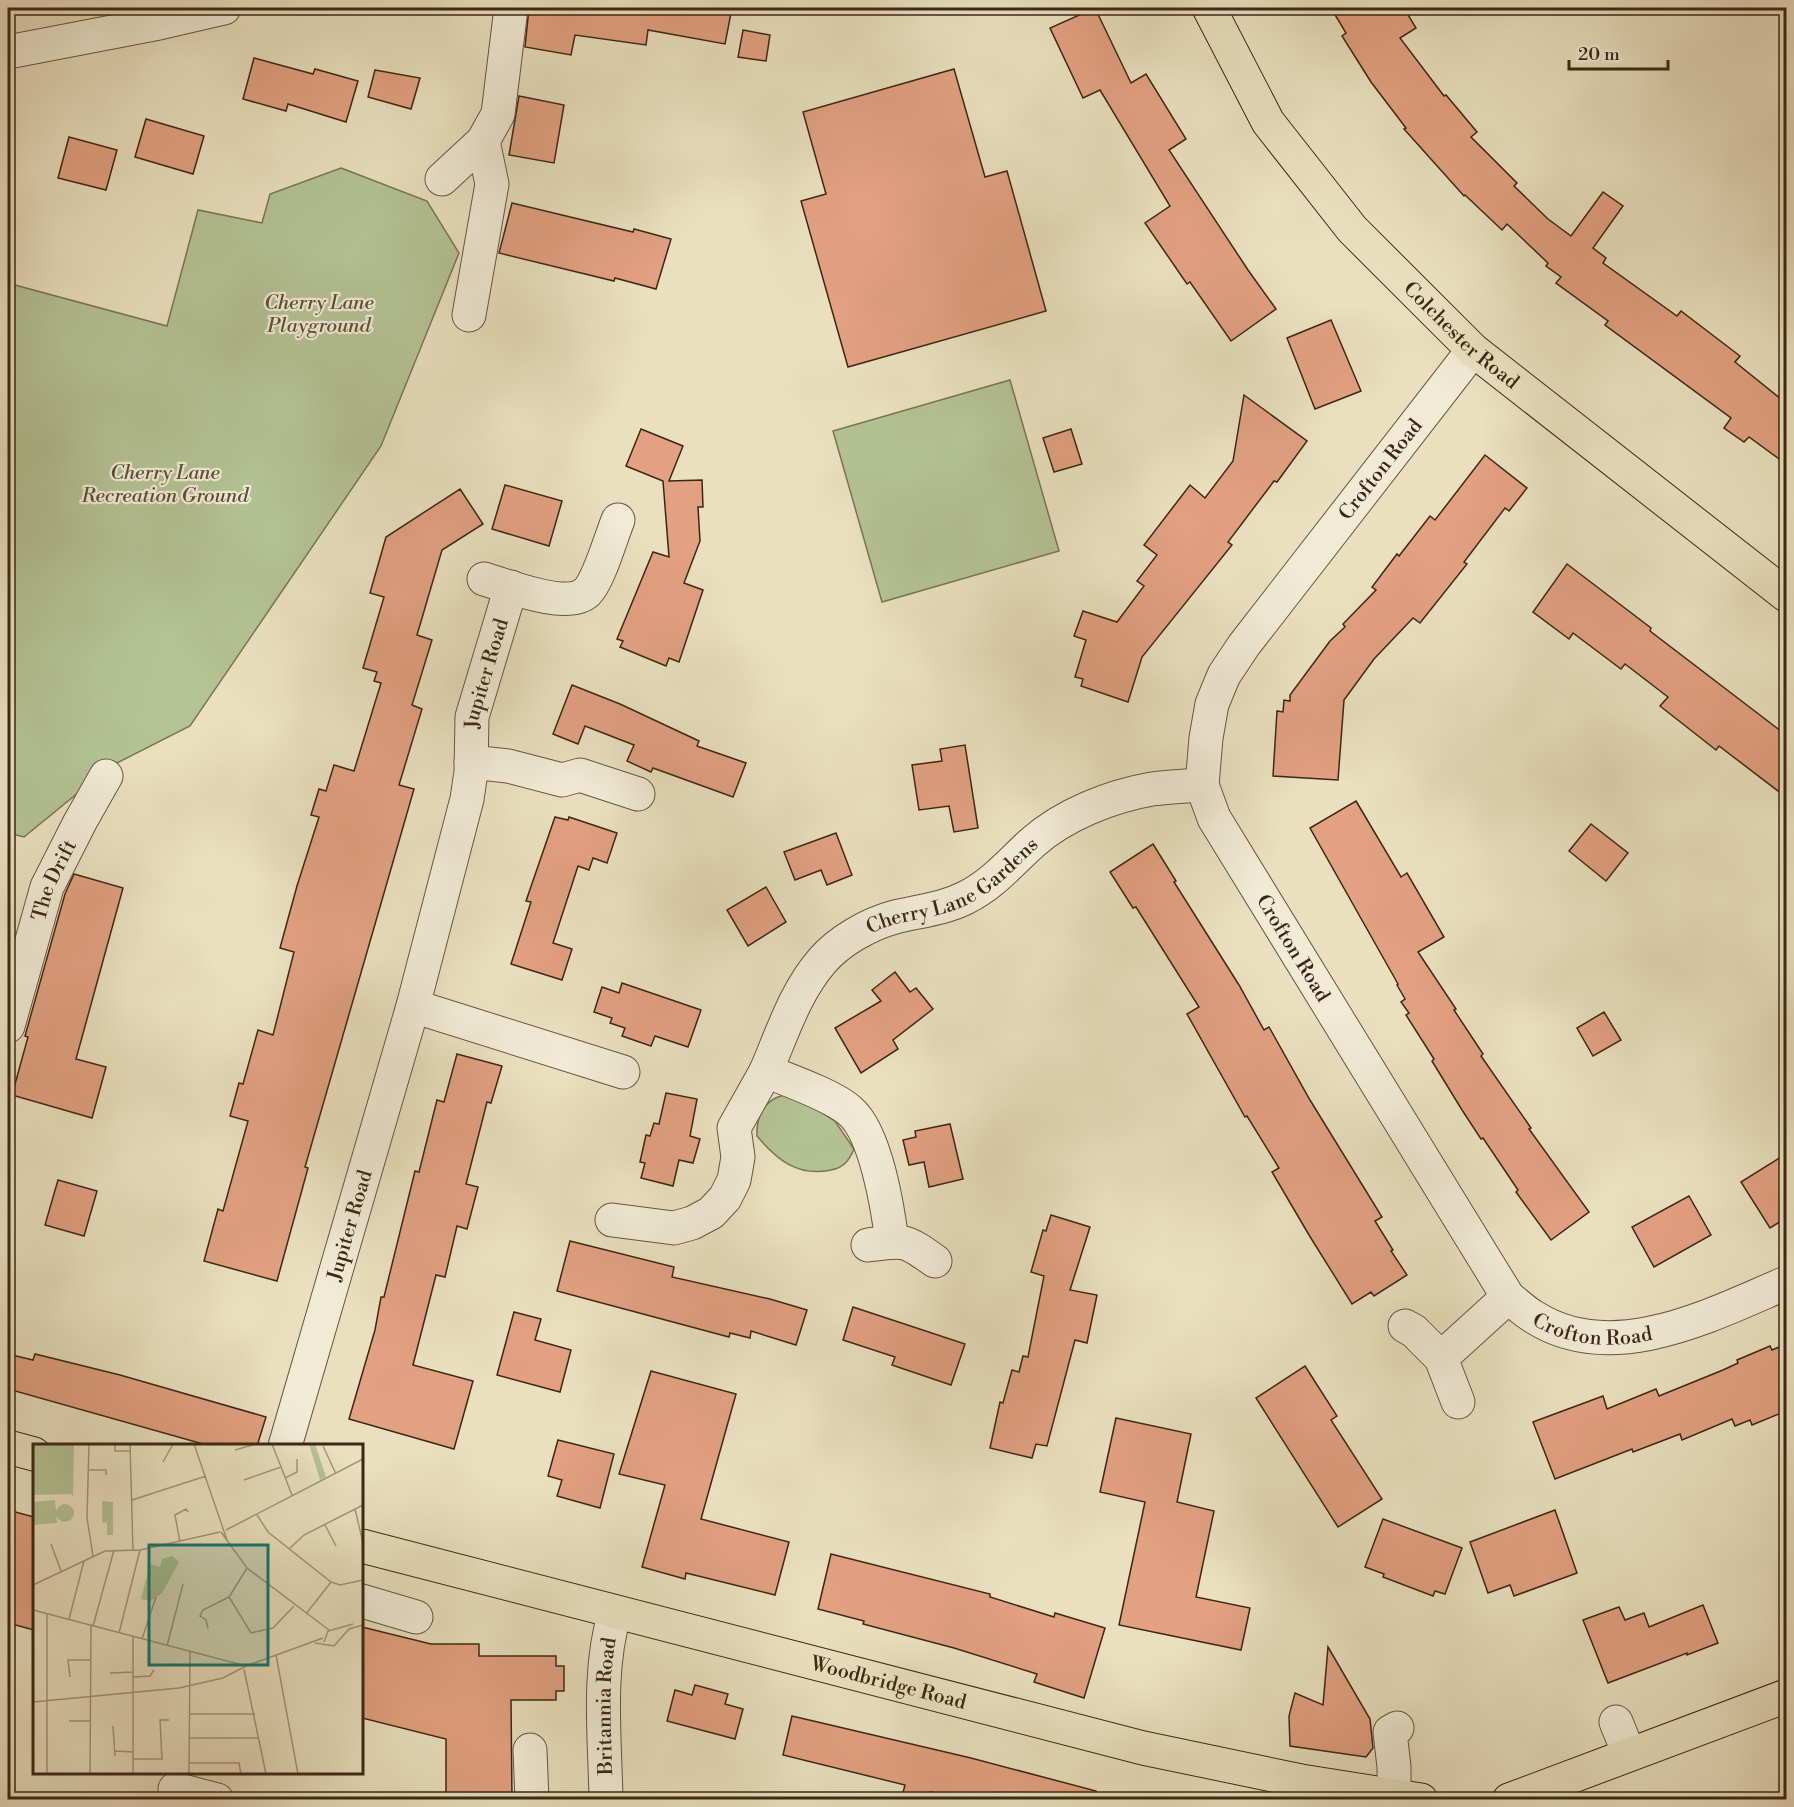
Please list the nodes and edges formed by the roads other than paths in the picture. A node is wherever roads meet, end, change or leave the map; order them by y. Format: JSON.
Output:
{"nodes":[{"id":1,"x":224,"y":8,"type":"edge"},
{"id":2,"x":511,"y":8,"type":"edge"},
{"id":3,"x":1209,"y":8,"type":"edge"},
{"id":4,"x":8,"y":52,"type":"edge"},
{"id":5,"x":483,"y":141,"type":"junction"},
{"id":6,"x":442,"y":179,"type":"dead end"},
{"id":7,"x":469,"y":315,"type":"dead end"},
{"id":8,"x":1473,"y":350,"type":"junction"},
{"id":9,"x":618,"y":519,"type":"dead end"},
{"id":10,"x":1786,"y":595,"type":"edge"},
{"id":11,"x":471,"y":762,"type":"junction"},
{"id":12,"x":106,"y":776,"type":"dead end"},
{"id":13,"x":1202,"y":785,"type":"junction"},
{"id":14,"x":638,"y":794,"type":"dead end"},
{"id":15,"x":412,"y":1006,"type":"junction"},
{"id":16,"x":8,"y":1026,"type":"edge"},
{"id":17,"x":766,"y":1071,"type":"junction"},
{"id":18,"x":622,"y":1072,"type":"dead end"},
{"id":19,"x":612,"y":1220,"type":"dead end"},
{"id":20,"x":935,"y":1261,"type":"dead end"},
{"id":21,"x":1786,"y":1283,"type":"edge"},
{"id":22,"x":1508,"y":1297,"type":"junction"},
{"id":23,"x":1405,"y":1326,"type":"dead end"},
{"id":24,"x":1441,"y":1358,"type":"junction"},
{"id":25,"x":1458,"y":1402,"type":"dead end"},
{"id":26,"x":286,"y":1444,"type":"edge"},
{"id":27,"x":8,"y":1447,"type":"edge"},
{"id":28,"x":33,"y":1454,"type":"edge"},
{"id":29,"x":363,"y":1546,"type":"edge"},
{"id":30,"x":363,"y":1601,"type":"edge"},
{"id":31,"x":615,"y":1612,"type":"junction"},
{"id":32,"x":416,"y":1617,"type":"dead end"},
{"id":33,"x":1786,"y":1696,"type":"edge"},
{"id":34,"x":1616,"y":1722,"type":"dead end"},
{"id":35,"x":1397,"y":1728,"type":"dead end"},
{"id":36,"x":530,"y":1750,"type":"dead end"},
{"id":37,"x":1629,"y":1754,"type":"junction"},
{"id":38,"x":172,"y":1787,"type":"edge"},
{"id":39,"x":1407,"y":1797,"type":"edge"},
{"id":40,"x":217,"y":1800,"type":"edge"},
{"id":41,"x":532,"y":1800,"type":"edge"},
{"id":42,"x":606,"y":1800,"type":"edge"},
{"id":43,"x":1509,"y":1800,"type":"edge"}],
"edges":[{"from":1,"to":4,"type":"street"},
{"from":2,"to":5,"type":"street"},
{"from":3,"to":8,"type":"main road","name":"Colchester Road"},
{"from":5,"to":6,"type":"street"},
{"from":5,"to":7,"type":"street"},
{"from":8,"to":10,"type":"main road","name":"Colchester Road"},
{"from":8,"to":13,"type":"street","name":"Crofton Road"},
{"from":9,"to":11,"type":"street","name":"Jupiter Road"},
{"from":11,"to":14,"type":"street"},
{"from":11,"to":15,"type":"street","name":"Jupiter Road"},
{"from":12,"to":16,"type":"street","name":"The Drift"},
{"from":13,"to":17,"type":"street","name":"Cherry Lane Gardens"},
{"from":13,"to":22,"type":"street","name":"Crofton Road"},
{"from":15,"to":18,"type":"street"},
{"from":15,"to":26,"type":"street","name":"Jupiter Road"},
{"from":17,"to":19,"type":"street","name":"Cherry Lane Gardens"},
{"from":17,"to":20,"type":"street"},
{"from":21,"to":22,"type":"street","name":"Crofton Road"},
{"from":22,"to":24,"type":"street"},
{"from":23,"to":24,"type":"street"},
{"from":24,"to":25,"type":"street"},
{"from":27,"to":28,"type":"main road"},
{"from":29,"to":31,"type":"main road","name":"Woodbridge Road"},
{"from":30,"to":32,"type":"street"},
{"from":31,"to":39,"type":"main road","name":"Woodbridge Road"},
{"from":31,"to":42,"type":"street","name":"Britannia Road"},
{"from":33,"to":37,"type":"main road"},
{"from":34,"to":37,"type":"street"},
{"from":35,"to":39,"type":"street"},
{"from":36,"to":41,"type":"street"},
{"from":37,"to":43,"type":"main road"},
{"from":38,"to":40,"type":"street"}]}
